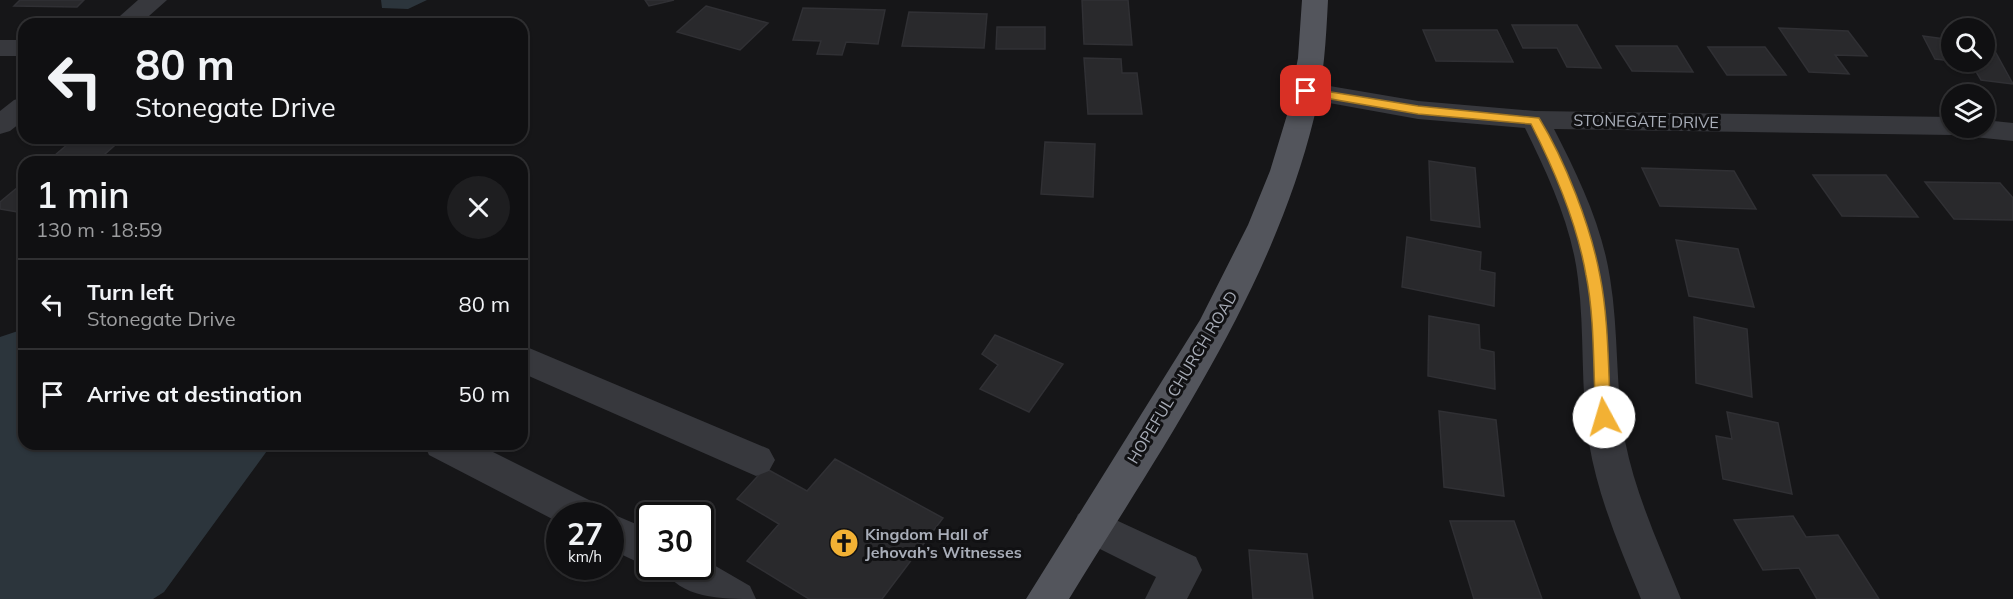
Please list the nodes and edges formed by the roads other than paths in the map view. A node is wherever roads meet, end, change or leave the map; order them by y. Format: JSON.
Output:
{"nodes":[{"id":1,"x":154,"y":0,"type":"edge"},
{"id":2,"x":1315,"y":0,"type":"edge"},
{"id":3,"x":132,"y":18,"type":"edge"},
{"id":4,"x":0,"y":48,"type":"edge"},
{"id":5,"x":18,"y":48,"type":"edge"},
{"id":6,"x":1306,"y":91,"type":"junction"},
{"id":7,"x":18,"y":111,"type":"edge"},
{"id":8,"x":1535,"y":120,"type":"junction"},
{"id":9,"x":0,"y":125,"type":"edge"},
{"id":10,"x":1941,"y":126,"type":"edge"},
{"id":11,"x":1995,"y":130,"type":"edge"},
{"id":12,"x":2013,"y":132,"type":"edge"},
{"id":13,"x":528,"y":361,"type":"edge"},
{"id":14,"x":454,"y":450,"type":"edge"},
{"id":15,"x":756,"y":459,"type":"dead end"},
{"id":16,"x":556,"y":502,"type":"edge"},
{"id":17,"x":1092,"y":526,"type":"junction"},
{"id":18,"x":704,"y":580,"type":"edge"},
{"id":19,"x":736,"y":599,"type":"edge"},
{"id":20,"x":1046,"y":599,"type":"edge"},
{"id":21,"x":1165,"y":599,"type":"edge"},
{"id":22,"x":1661,"y":599,"type":"edge"}],
"edges":[{"from":1,"to":3,"type":"street"},
{"from":2,"to":6,"type":"main road","name":"HOPEFUL CHURCH ROAD"},
{"from":4,"to":5,"type":"street"},
{"from":6,"to":8,"type":"street","name":"STONEGATE DRIVE"},
{"from":6,"to":17,"type":"main road","name":"HOPEFUL CHURCH ROAD"},
{"from":7,"to":9,"type":"street"},
{"from":8,"to":10,"type":"street","name":"STONEGATE DRIVE"},
{"from":8,"to":22,"type":"street"},
{"from":11,"to":12,"type":"street"},
{"from":13,"to":15,"type":"street"},
{"from":14,"to":16,"type":"street"},
{"from":17,"to":20,"type":"main road","name":"HOPEFUL CHURCH ROAD"},
{"from":17,"to":21,"type":"street"},
{"from":18,"to":19,"type":"street"}]}
